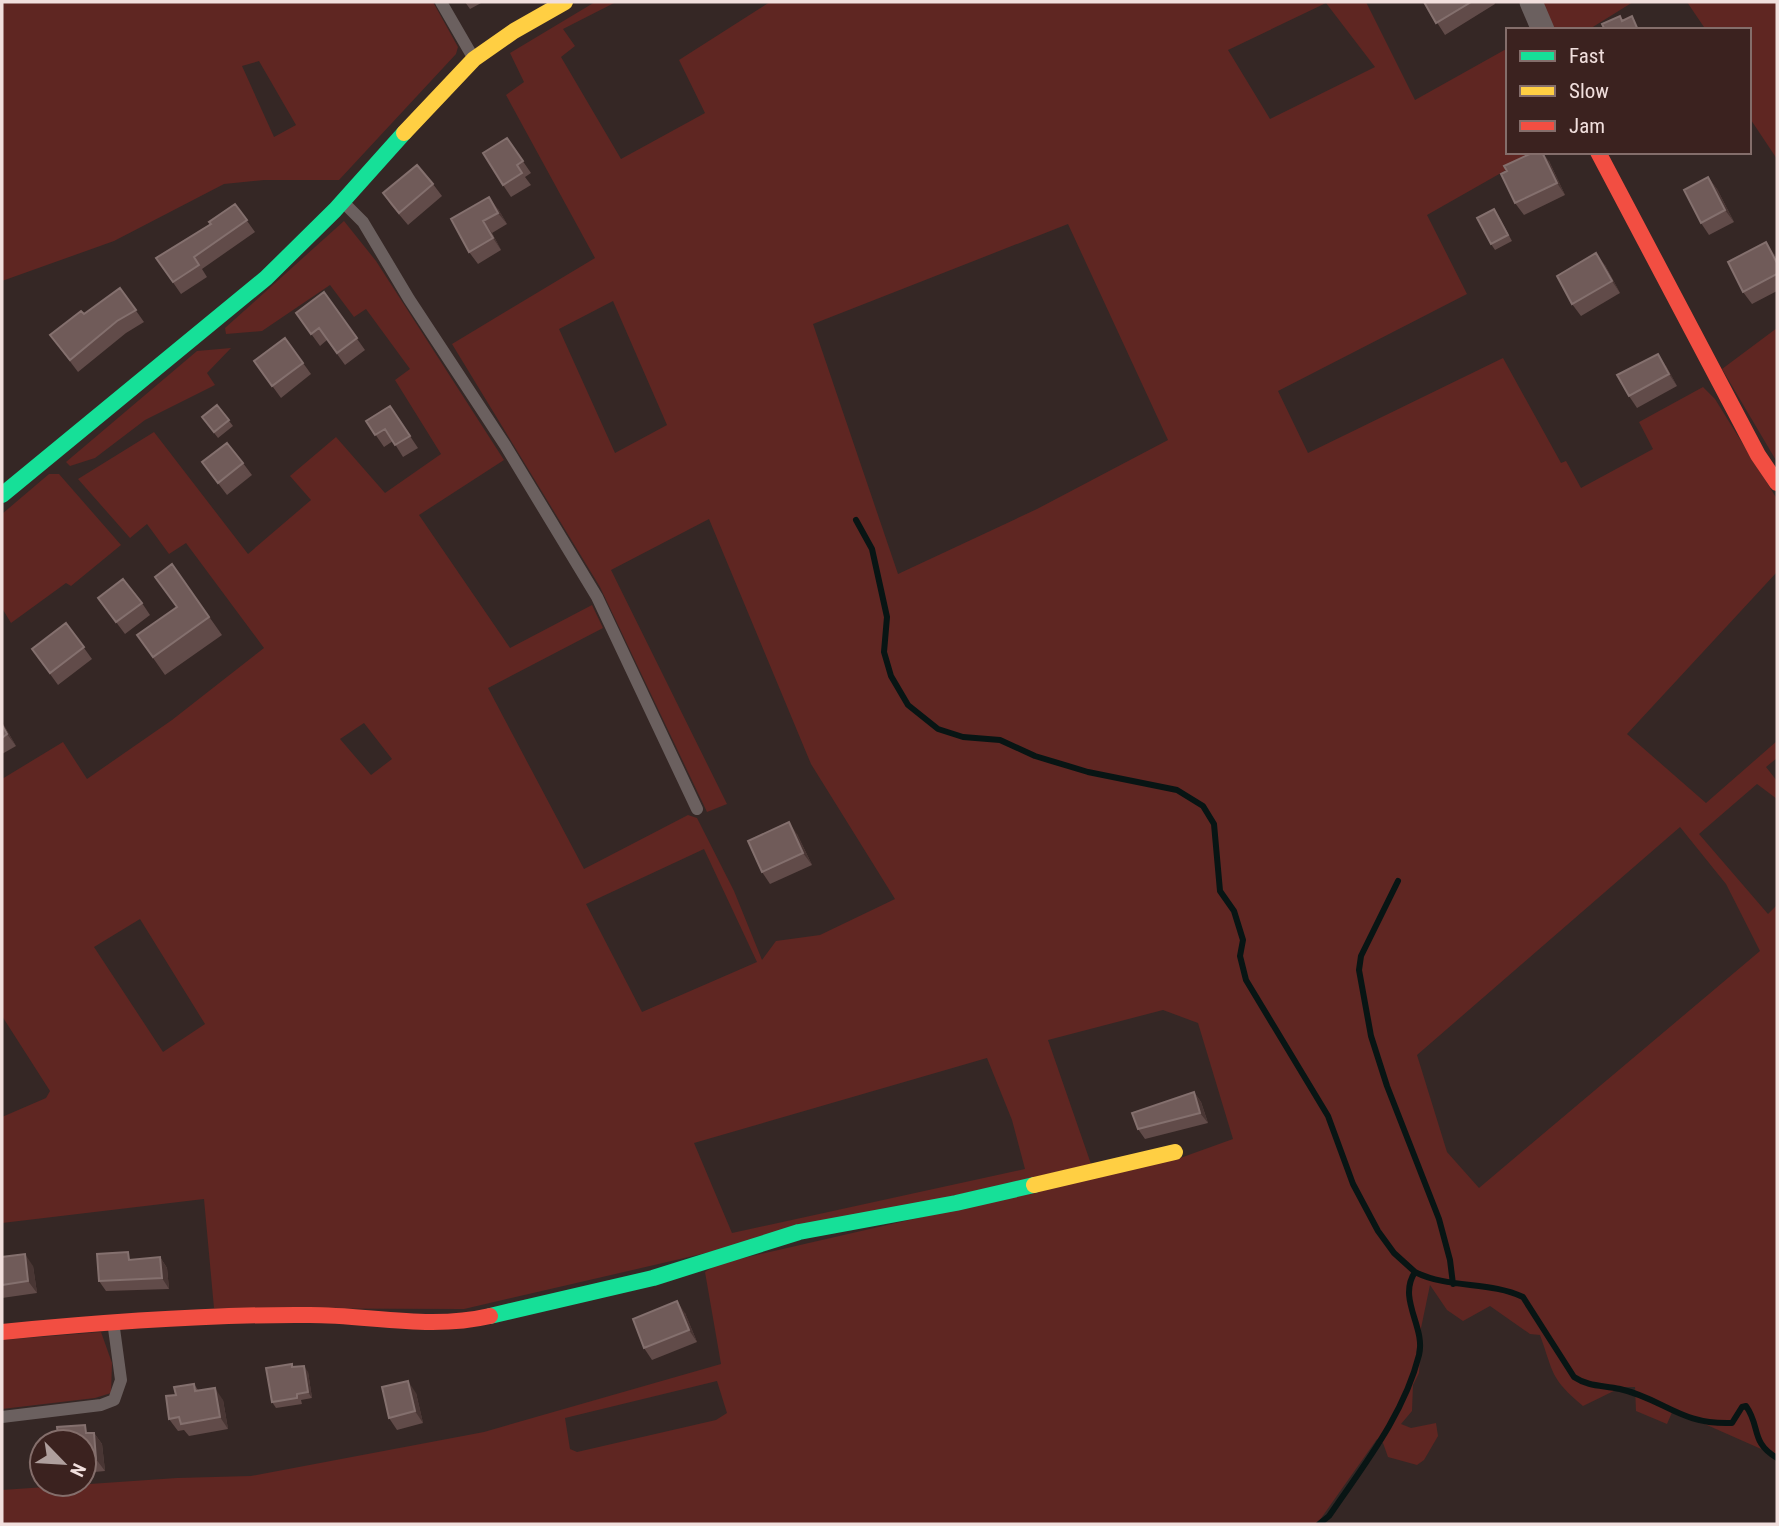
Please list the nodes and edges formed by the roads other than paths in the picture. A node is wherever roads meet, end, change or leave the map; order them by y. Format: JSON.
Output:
{"nodes":[{"id":1,"x":440,"y":2,"type":"edge"},
{"id":2,"x":565,"y":2,"type":"edge"},
{"id":3,"x":1531,"y":2,"type":"edge"},
{"id":4,"x":1542,"y":28,"type":"edge"},
{"id":5,"x":474,"y":59,"type":"junction"},
{"id":6,"x":1599,"y":154,"type":"edge"},
{"id":7,"x":343,"y":202,"type":"junction"},
{"id":8,"x":1777,"y":483,"type":"edge"},
{"id":9,"x":2,"y":495,"type":"edge"},
{"id":10,"x":697,"y":809,"type":"dead end"},
{"id":11,"x":1175,"y":1152,"type":"dead end"},
{"id":12,"x":113,"y":1321,"type":"junction"},
{"id":13,"x":2,"y":1332,"type":"edge"},
{"id":14,"x":2,"y":1417,"type":"edge"}],
"edges":[{"from":1,"to":5,"type":"lane"},
{"from":2,"to":5,"type":"street"},
{"from":3,"to":4,"type":"street"},
{"from":5,"to":7,"type":"street"},
{"from":6,"to":8,"type":"street"},
{"from":7,"to":9,"type":"street"},
{"from":7,"to":10,"type":"lane"},
{"from":11,"to":12,"type":"street"},
{"from":12,"to":13,"type":"street"},
{"from":12,"to":14,"type":"lane"}]}
